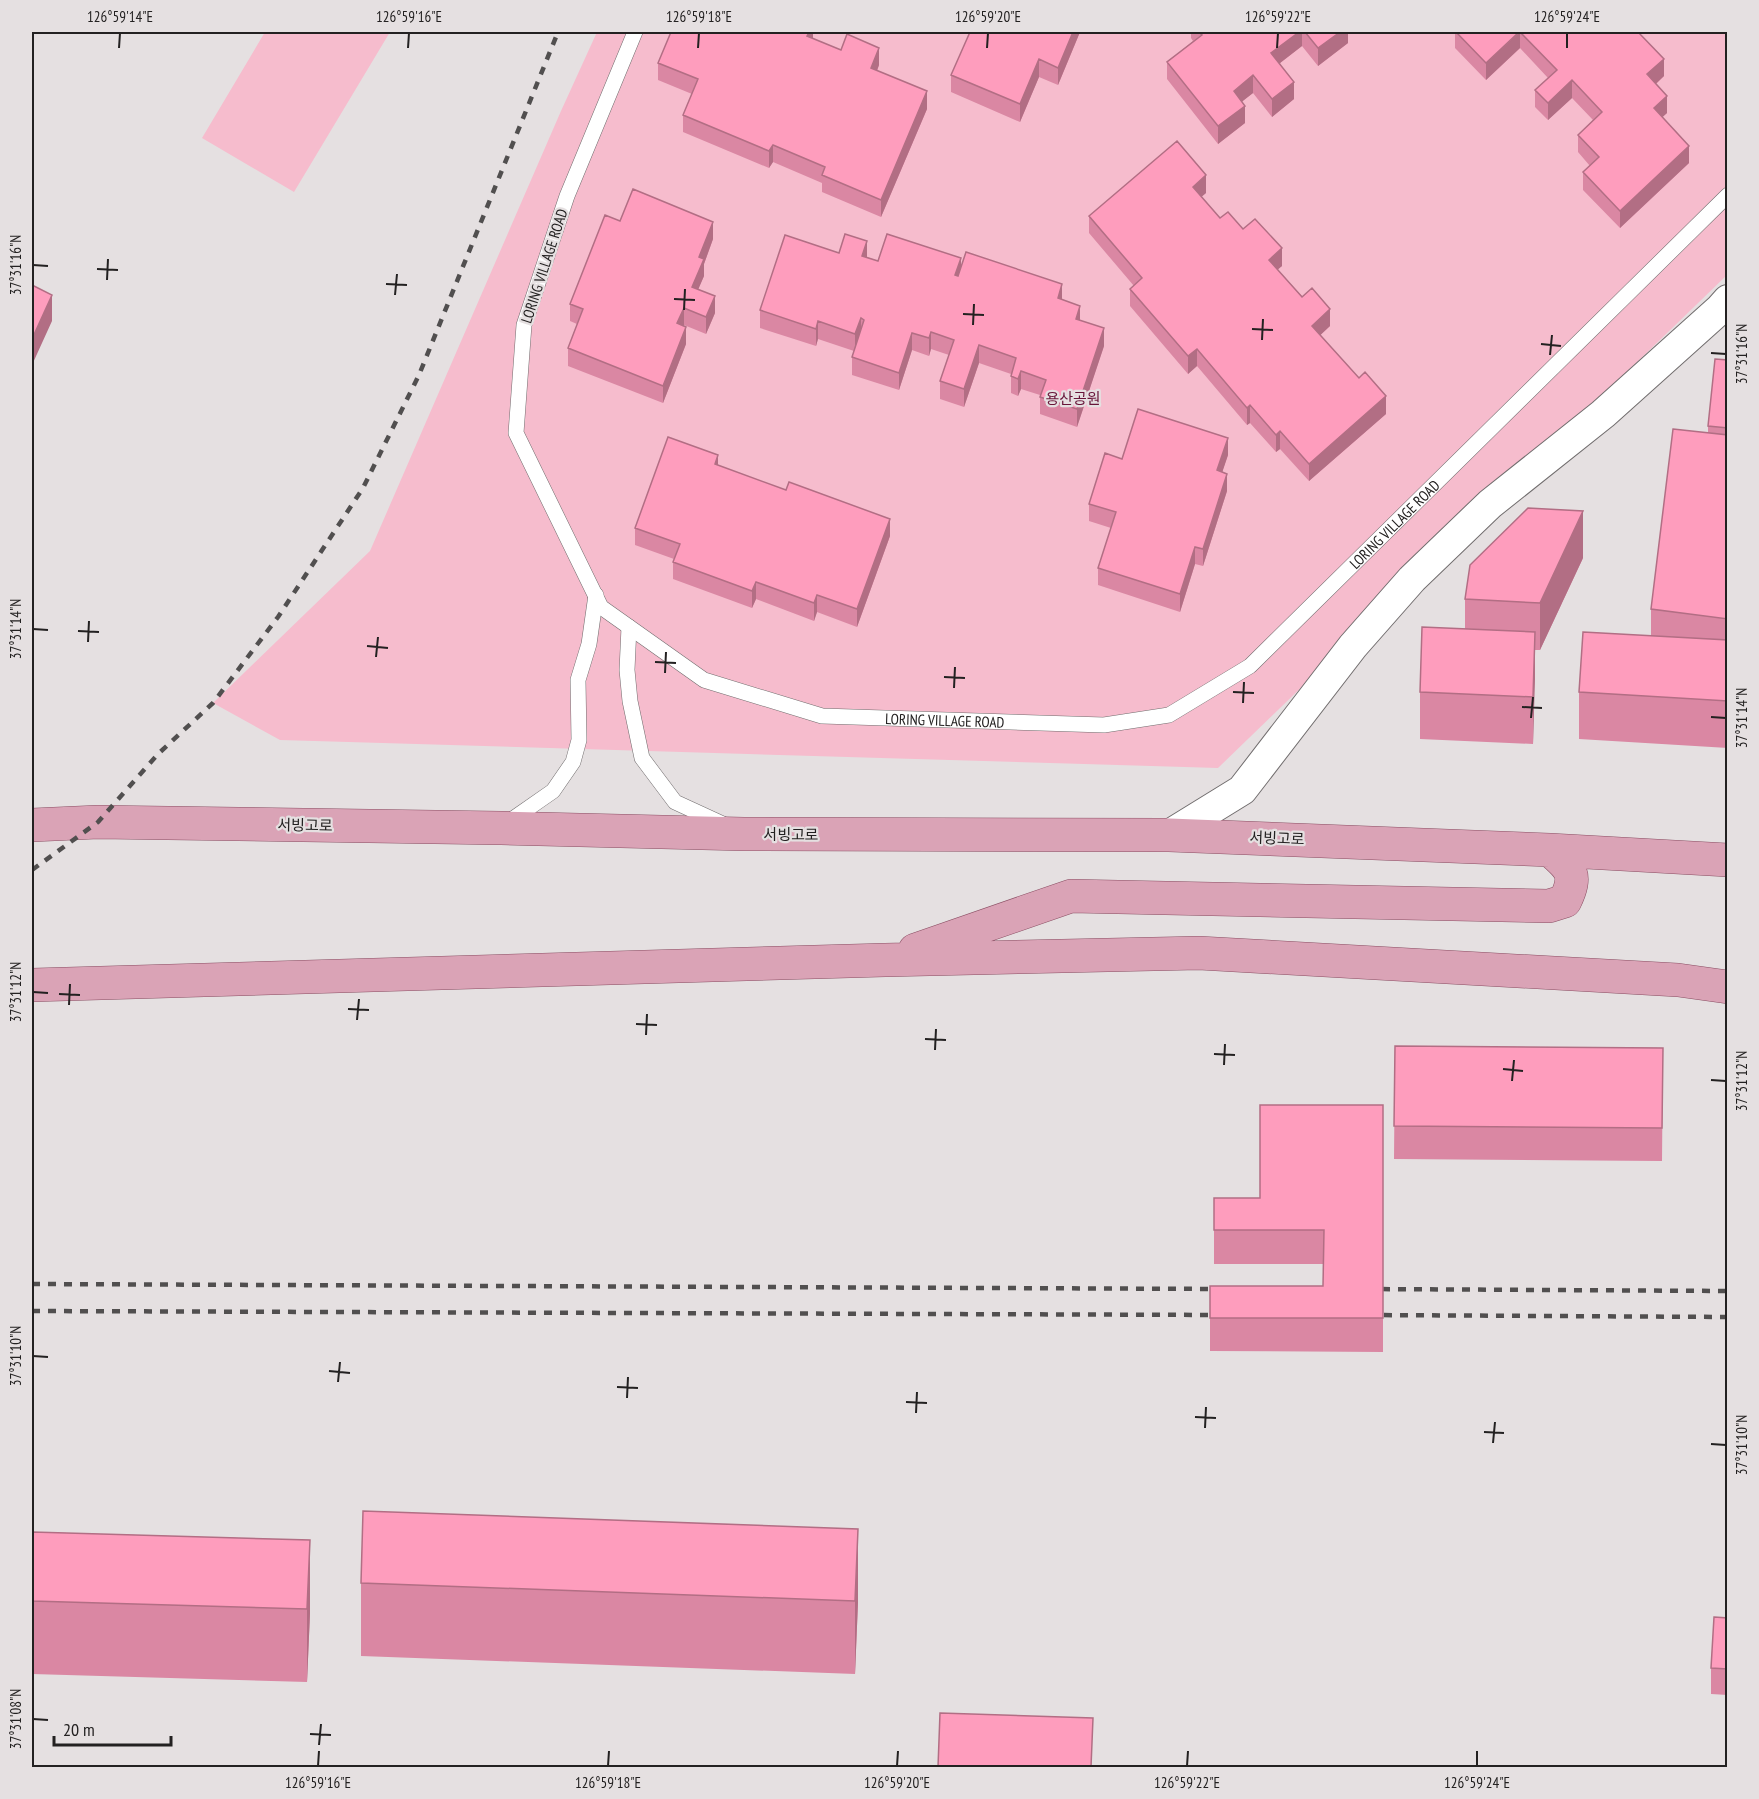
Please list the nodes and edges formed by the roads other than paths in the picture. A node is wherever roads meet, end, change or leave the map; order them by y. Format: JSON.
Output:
{"nodes":[{"id":1,"x":635,"y":32,"type":"edge"},
{"id":2,"x":1728,"y":195,"type":"edge"},
{"id":3,"x":1728,"y":300,"type":"edge"},
{"id":4,"x":596,"y":595,"type":"junction"},
{"id":5,"x":629,"y":627,"type":"junction"},
{"id":6,"x":34,"y":825,"type":"edge"},
{"id":7,"x":501,"y":828,"type":"junction"},
{"id":8,"x":744,"y":834,"type":"junction"},
{"id":9,"x":1169,"y":835,"type":"junction"},
{"id":10,"x":1550,"y":849,"type":"junction"},
{"id":11,"x":1728,"y":860,"type":"edge"},
{"id":12,"x":885,"y":960,"type":"junction"},
{"id":13,"x":32,"y":984,"type":"edge"},
{"id":14,"x":65,"y":984,"type":"junction"},
{"id":15,"x":1728,"y":987,"type":"edge"},
{"id":16,"x":32,"y":992,"type":"edge"}],
"edges":[{"from":1,"to":4,"type":"lane","name":"LORING VILLAGE ROAD"},
{"from":2,"to":5,"type":"lane","name":"LORING VILLAGE ROAD"},
{"from":3,"to":9,"type":"street"},
{"from":4,"to":5,"type":"lane","name":"LORING VILLAGE ROAD"},
{"from":4,"to":7,"type":"lane"},
{"from":5,"to":8,"type":"lane"},
{"from":6,"to":7,"type":"main road","name":"서빙고로"},
{"from":7,"to":8,"type":"main road","name":"서빙고로"},
{"from":8,"to":9,"type":"main road","name":"서빙고로"},
{"from":9,"to":10,"type":"main road","name":"서빙고로"},
{"from":10,"to":11,"type":"main road","name":"서빙고로"},
{"from":10,"to":12,"type":"main road"},
{"from":12,"to":14,"type":"main road"},
{"from":12,"to":15,"type":"main road"},
{"from":13,"to":14,"type":"main road"},
{"from":14,"to":16,"type":"main road"}]}
